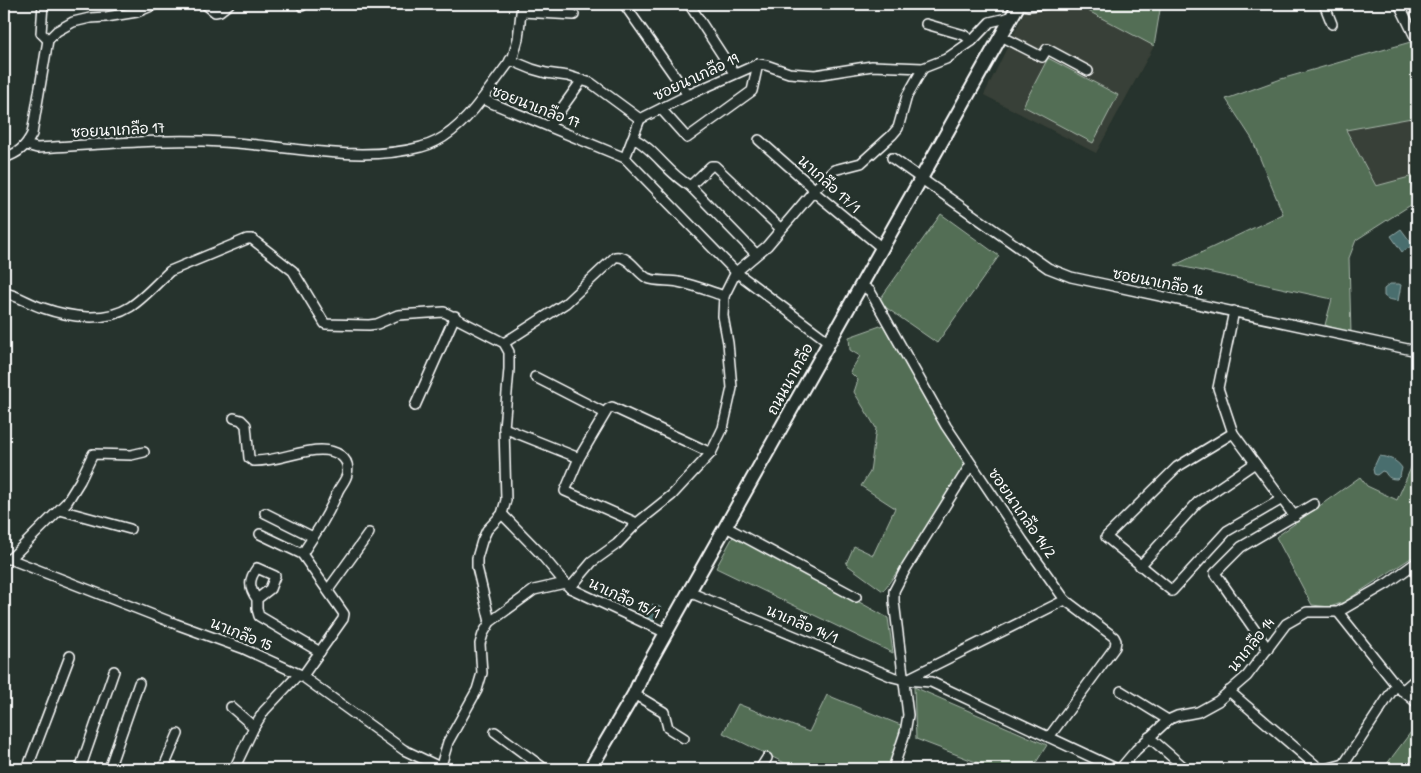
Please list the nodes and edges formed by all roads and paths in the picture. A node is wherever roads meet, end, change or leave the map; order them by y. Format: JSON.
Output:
{"nodes":[{"id":1,"x":43,"y":4,"type":"edge"},
{"id":2,"x":156,"y":4,"type":"edge"},
{"id":3,"x":205,"y":4,"type":"edge"},
{"id":4,"x":229,"y":4,"type":"edge"},
{"id":5,"x":624,"y":4,"type":"edge"},
{"id":6,"x":689,"y":4,"type":"edge"},
{"id":7,"x":1019,"y":4,"type":"edge"},
{"id":8,"x":1046,"y":4,"type":"edge"},
{"id":9,"x":1324,"y":4,"type":"edge"},
{"id":10,"x":1398,"y":4,"type":"edge"},
{"id":11,"x":522,"y":8,"type":"edge"},
{"id":12,"x":574,"y":15,"type":"dead end"},
{"id":13,"x":1011,"y":18,"type":"junction"},
{"id":14,"x":926,"y":24,"type":"dead end"},
{"id":15,"x":1332,"y":24,"type":"dead end"},
{"id":16,"x":1001,"y":36,"type":"junction"},
{"id":17,"x":48,"y":40,"type":"junction"},
{"id":18,"x":972,"y":41,"type":"junction"},
{"id":19,"x":1417,"y":41,"type":"edge"},
{"id":20,"x":510,"y":60,"type":"junction"},
{"id":21,"x":758,"y":64,"type":"junction"},
{"id":22,"x":923,"y":68,"type":"junction"},
{"id":23,"x":1088,"y":71,"type":"dead end"},
{"id":24,"x":734,"y":73,"type":"junction"},
{"id":25,"x":582,"y":80,"type":"junction"},
{"id":26,"x":688,"y":95,"type":"junction"},
{"id":27,"x":482,"y":99,"type":"junction"},
{"id":28,"x":661,"y":109,"type":"junction"},
{"id":29,"x":640,"y":119,"type":"junction"},
{"id":30,"x":549,"y":126,"type":"junction"},
{"id":31,"x":633,"y":138,"type":"junction"},
{"id":32,"x":760,"y":140,"type":"dead end"},
{"id":33,"x":26,"y":145,"type":"junction"},
{"id":34,"x":4,"y":158,"type":"edge"},
{"id":35,"x":625,"y":158,"type":"junction"},
{"id":36,"x":892,"y":158,"type":"dead end"},
{"id":37,"x":921,"y":177,"type":"junction"},
{"id":38,"x":690,"y":186,"type":"junction"},
{"id":39,"x":814,"y":192,"type":"junction"},
{"id":40,"x":781,"y":229,"type":"junction"},
{"id":41,"x":882,"y":248,"type":"junction"},
{"id":42,"x":756,"y":254,"type":"junction"},
{"id":43,"x":736,"y":272,"type":"junction"},
{"id":44,"x":861,"y":285,"type":"junction"},
{"id":45,"x":4,"y":293,"type":"edge"},
{"id":46,"x":724,"y":296,"type":"junction"},
{"id":47,"x":1234,"y":311,"type":"junction"},
{"id":48,"x":454,"y":316,"type":"junction"},
{"id":49,"x":829,"y":342,"type":"junction"},
{"id":50,"x":504,"y":343,"type":"junction"},
{"id":51,"x":1417,"y":351,"type":"edge"},
{"id":52,"x":535,"y":377,"type":"dead end"},
{"id":53,"x":415,"y":406,"type":"dead end"},
{"id":54,"x":605,"y":413,"type":"junction"},
{"id":55,"x":234,"y":418,"type":"dead end"},
{"id":56,"x":504,"y":428,"type":"junction"},
{"id":57,"x":1234,"y":432,"type":"junction"},
{"id":58,"x":144,"y":452,"type":"dead end"},
{"id":59,"x":711,"y":454,"type":"junction"},
{"id":60,"x":578,"y":458,"type":"junction"},
{"id":61,"x":1255,"y":463,"type":"junction"},
{"id":62,"x":971,"y":464,"type":"junction"},
{"id":63,"x":1282,"y":499,"type":"junction"},
{"id":64,"x":1314,"y":504,"type":"dead end"},
{"id":65,"x":60,"y":510,"type":"junction"},
{"id":66,"x":265,"y":513,"type":"dead end"},
{"id":67,"x":502,"y":514,"type":"junction"},
{"id":68,"x":1294,"y":516,"type":"junction"},
{"id":69,"x":637,"y":523,"type":"junction"},
{"id":70,"x":726,"y":527,"type":"junction"},
{"id":71,"x":130,"y":529,"type":"dead end"},
{"id":72,"x":368,"y":533,"type":"dead end"},
{"id":73,"x":260,"y":534,"type":"dead end"},
{"id":74,"x":313,"y":537,"type":"junction"},
{"id":75,"x":302,"y":554,"type":"junction"},
{"id":76,"x":7,"y":559,"type":"edge"},
{"id":77,"x":1417,"y":562,"type":"edge"},
{"id":78,"x":1140,"y":566,"type":"junction"},
{"id":79,"x":567,"y":586,"type":"junction"},
{"id":80,"x":328,"y":590,"type":"junction"},
{"id":81,"x":689,"y":592,"type":"junction"},
{"id":82,"x":856,"y":597,"type":"dead end"},
{"id":83,"x":257,"y":598,"type":"dead end"},
{"id":84,"x":1065,"y":600,"type":"junction"},
{"id":85,"x":1338,"y":612,"type":"junction"},
{"id":86,"x":490,"y":622,"type":"junction"},
{"id":87,"x":666,"y":633,"type":"junction"},
{"id":88,"x":1268,"y":649,"type":"junction"},
{"id":89,"x":320,"y":652,"type":"junction"},
{"id":90,"x":70,"y":656,"type":"dead end"},
{"id":91,"x":114,"y":671,"type":"dead end"},
{"id":92,"x":301,"y":675,"type":"junction"},
{"id":93,"x":1417,"y":678,"type":"edge"},
{"id":94,"x":905,"y":680,"type":"junction"},
{"id":95,"x":139,"y":683,"type":"dead end"},
{"id":96,"x":1399,"y":688,"type":"junction"},
{"id":97,"x":1121,"y":691,"type":"dead end"},
{"id":98,"x":1229,"y":691,"type":"junction"},
{"id":99,"x":634,"y":694,"type":"junction"},
{"id":100,"x":1417,"y":703,"type":"edge"},
{"id":101,"x":231,"y":706,"type":"dead end"},
{"id":102,"x":1168,"y":720,"type":"junction"},
{"id":103,"x":254,"y":727,"type":"junction"},
{"id":104,"x":495,"y":732,"type":"dead end"},
{"id":105,"x":178,"y":734,"type":"dead end"},
{"id":106,"x":1049,"y":737,"type":"junction"},
{"id":107,"x":684,"y":738,"type":"dead end"},
{"id":108,"x":1149,"y":738,"type":"junction"},
{"id":109,"x":767,"y":758,"type":"dead end"},
{"id":110,"x":27,"y":769,"type":"edge"},
{"id":111,"x":80,"y":769,"type":"edge"},
{"id":112,"x":109,"y":769,"type":"edge"},
{"id":113,"x":163,"y":769,"type":"edge"},
{"id":114,"x":234,"y":769,"type":"edge"},
{"id":115,"x":441,"y":769,"type":"edge"},
{"id":116,"x":545,"y":769,"type":"edge"},
{"id":117,"x":590,"y":769,"type":"edge"},
{"id":118,"x":760,"y":769,"type":"edge"},
{"id":119,"x":893,"y":769,"type":"edge"},
{"id":120,"x":1119,"y":769,"type":"edge"},
{"id":121,"x":1186,"y":769,"type":"edge"},
{"id":122,"x":1320,"y":769,"type":"edge"},
{"id":123,"x":1326,"y":769,"type":"edge"}],
"edges":[{"from":1,"to":17,"type":"street"},
{"from":2,"to":17,"type":"street"},
{"from":3,"to":4,"type":"street"},
{"from":5,"to":26,"type":"street"},
{"from":6,"to":24,"type":"street"},
{"from":7,"to":8,"type":"street"},
{"from":7,"to":13,"type":"street","name":"ถนนนาเกลือ"},
{"from":9,"to":15,"type":"street"},
{"from":10,"to":19,"type":"street"},
{"from":11,"to":12,"type":"street"},
{"from":11,"to":20,"type":"street"},
{"from":13,"to":16,"type":"street","name":"ถนนนาเกลือ"},
{"from":13,"to":18,"type":"street","name":"ซอยนาเกลือ 19"},
{"from":14,"to":18,"type":"street"},
{"from":16,"to":23,"type":"street"},
{"from":16,"to":37,"type":"street","name":"ถนนนาเกลือ"},
{"from":17,"to":33,"type":"street"},
{"from":18,"to":22,"type":"street","name":"ซอยนาเกลือ 19"},
{"from":20,"to":25,"type":"street"},
{"from":20,"to":27,"type":"street"},
{"from":21,"to":22,"type":"street","name":"ซอยนาเกลือ 19"},
{"from":21,"to":24,"type":"street","name":"ซอยนาเกลือ 19"},
{"from":21,"to":28,"type":"street"},
{"from":22,"to":39,"type":"street"},
{"from":24,"to":26,"type":"street","name":"ซอยนาเกลือ 19"},
{"from":25,"to":29,"type":"street"},
{"from":25,"to":30,"type":"street"},
{"from":26,"to":28,"type":"street","name":"ซอยนาเกลือ 19"},
{"from":27,"to":30,"type":"street","name":"ซอยนาเกลือ 17"},
{"from":27,"to":33,"type":"street","name":"ซอยนาเกลือ 17"},
{"from":28,"to":29,"type":"street","name":"ซอยนาเกลือ 19"},
{"from":29,"to":31,"type":"street"},
{"from":30,"to":35,"type":"street","name":"ซอยนาเกลือ 17"},
{"from":31,"to":35,"type":"street"},
{"from":31,"to":38,"type":"street"},
{"from":32,"to":39,"type":"street","name":"นาเกลือ 17/1"},
{"from":33,"to":34,"type":"street"},
{"from":35,"to":43,"type":"street","name":"ซอยนาเกลือ 17"},
{"from":36,"to":37,"type":"street","name":"ซอยนาเกลือ 16"},
{"from":37,"to":41,"type":"street","name":"ถนนนาเกลือ"},
{"from":37,"to":47,"type":"street","name":"ซอยนาเกลือ 16"},
{"from":38,"to":40,"type":"street"},
{"from":38,"to":42,"type":"street"},
{"from":39,"to":40,"type":"street"},
{"from":39,"to":41,"type":"street","name":"นาเกลือ 17/1"},
{"from":40,"to":42,"type":"street"},
{"from":41,"to":44,"type":"street","name":"ถนนนาเกลือ"},
{"from":42,"to":43,"type":"street"},
{"from":43,"to":46,"type":"street"},
{"from":43,"to":49,"type":"street","name":"ซอยนาเกลือ 17"},
{"from":44,"to":49,"type":"street","name":"ถนนนาเกลือ"},
{"from":44,"to":62,"type":"street","name":"ซอยนาเกลือ 14/2"},
{"from":45,"to":48,"type":"street"},
{"from":46,"to":50,"type":"street"},
{"from":46,"to":59,"type":"street"},
{"from":47,"to":51,"type":"street","name":"ซอยนาเกลือ 16"},
{"from":47,"to":57,"type":"street"},
{"from":48,"to":50,"type":"street"},
{"from":48,"to":53,"type":"street"},
{"from":49,"to":70,"type":"street","name":"ถนนนาเกลือ"},
{"from":50,"to":56,"type":"street"},
{"from":52,"to":54,"type":"street"},
{"from":54,"to":59,"type":"street"},
{"from":54,"to":60,"type":"street"},
{"from":55,"to":74,"type":"street"},
{"from":56,"to":60,"type":"street"},
{"from":56,"to":67,"type":"street"},
{"from":57,"to":61,"type":"street"},
{"from":57,"to":78,"type":"street"},
{"from":58,"to":65,"type":"street"},
{"from":59,"to":69,"type":"street"},
{"from":60,"to":69,"type":"street"},
{"from":61,"to":63,"type":"street"},
{"from":61,"to":78,"type":"street"},
{"from":62,"to":84,"type":"street","name":"ซอยนาเกลือ 14/2"},
{"from":62,"to":94,"type":"street"},
{"from":63,"to":68,"type":"street"},
{"from":63,"to":78,"type":"street"},
{"from":64,"to":68,"type":"street"},
{"from":65,"to":71,"type":"street"},
{"from":65,"to":76,"type":"street"},
{"from":66,"to":74,"type":"street"},
{"from":67,"to":79,"type":"street"},
{"from":67,"to":86,"type":"street"},
{"from":68,"to":88,"type":"street"},
{"from":69,"to":79,"type":"street"},
{"from":70,"to":81,"type":"street","name":"ถนนนาเกลือ"},
{"from":70,"to":82,"type":"street"},
{"from":72,"to":80,"type":"street"},
{"from":73,"to":75,"type":"street"},
{"from":74,"to":75,"type":"street"},
{"from":75,"to":80,"type":"street"},
{"from":76,"to":92,"type":"street","name":"นาเกลือ 15"},
{"from":77,"to":85,"type":"street"},
{"from":79,"to":86,"type":"street"},
{"from":79,"to":87,"type":"street","name":"นาเกลือ 15/1"},
{"from":80,"to":89,"type":"street"},
{"from":81,"to":87,"type":"street","name":"ถนนนาเกลือ"},
{"from":81,"to":94,"type":"street","name":"นาเกลือ 14/1"},
{"from":83,"to":89,"type":"street"},
{"from":84,"to":94,"type":"street"},
{"from":84,"to":106,"type":"street","name":"ซอยนาเกลือ 14/2"},
{"from":85,"to":88,"type":"street","name":"นาเกลือ 14"},
{"from":85,"to":96,"type":"street"},
{"from":86,"to":115,"type":"street"},
{"from":87,"to":99,"type":"street","name":"ถนนนาเกลือ"},
{"from":88,"to":98,"type":"street","name":"นาเกลือ 14"},
{"from":89,"to":92,"type":"street"},
{"from":90,"to":110,"type":"street"},
{"from":91,"to":111,"type":"street"},
{"from":92,"to":103,"type":"street"},
{"from":92,"to":115,"type":"street","name":"นาเกลือ 15"},
{"from":93,"to":96,"type":"street"},
{"from":94,"to":106,"type":"street","name":"นาเกลือ 14/1"},
{"from":94,"to":119,"type":"street"},
{"from":95,"to":112,"type":"street"},
{"from":96,"to":100,"type":"street"},
{"from":96,"to":123,"type":"street"},
{"from":97,"to":102,"type":"street"},
{"from":98,"to":102,"type":"street","name":"นาเกลือ 14"},
{"from":98,"to":122,"type":"street"},
{"from":99,"to":107,"type":"street"},
{"from":99,"to":117,"type":"street","name":"ถนนนาเกลือ"},
{"from":101,"to":103,"type":"street"},
{"from":102,"to":108,"type":"street","name":"นาเกลือ 14"},
{"from":103,"to":114,"type":"street"},
{"from":104,"to":116,"type":"street"},
{"from":105,"to":113,"type":"street"},
{"from":106,"to":120,"type":"street","name":"นาเกลือ 14/1"},
{"from":108,"to":120,"type":"street","name":"นาเกลือ 14"},
{"from":108,"to":121,"type":"street"},
{"from":109,"to":118,"type":"street"}]}
